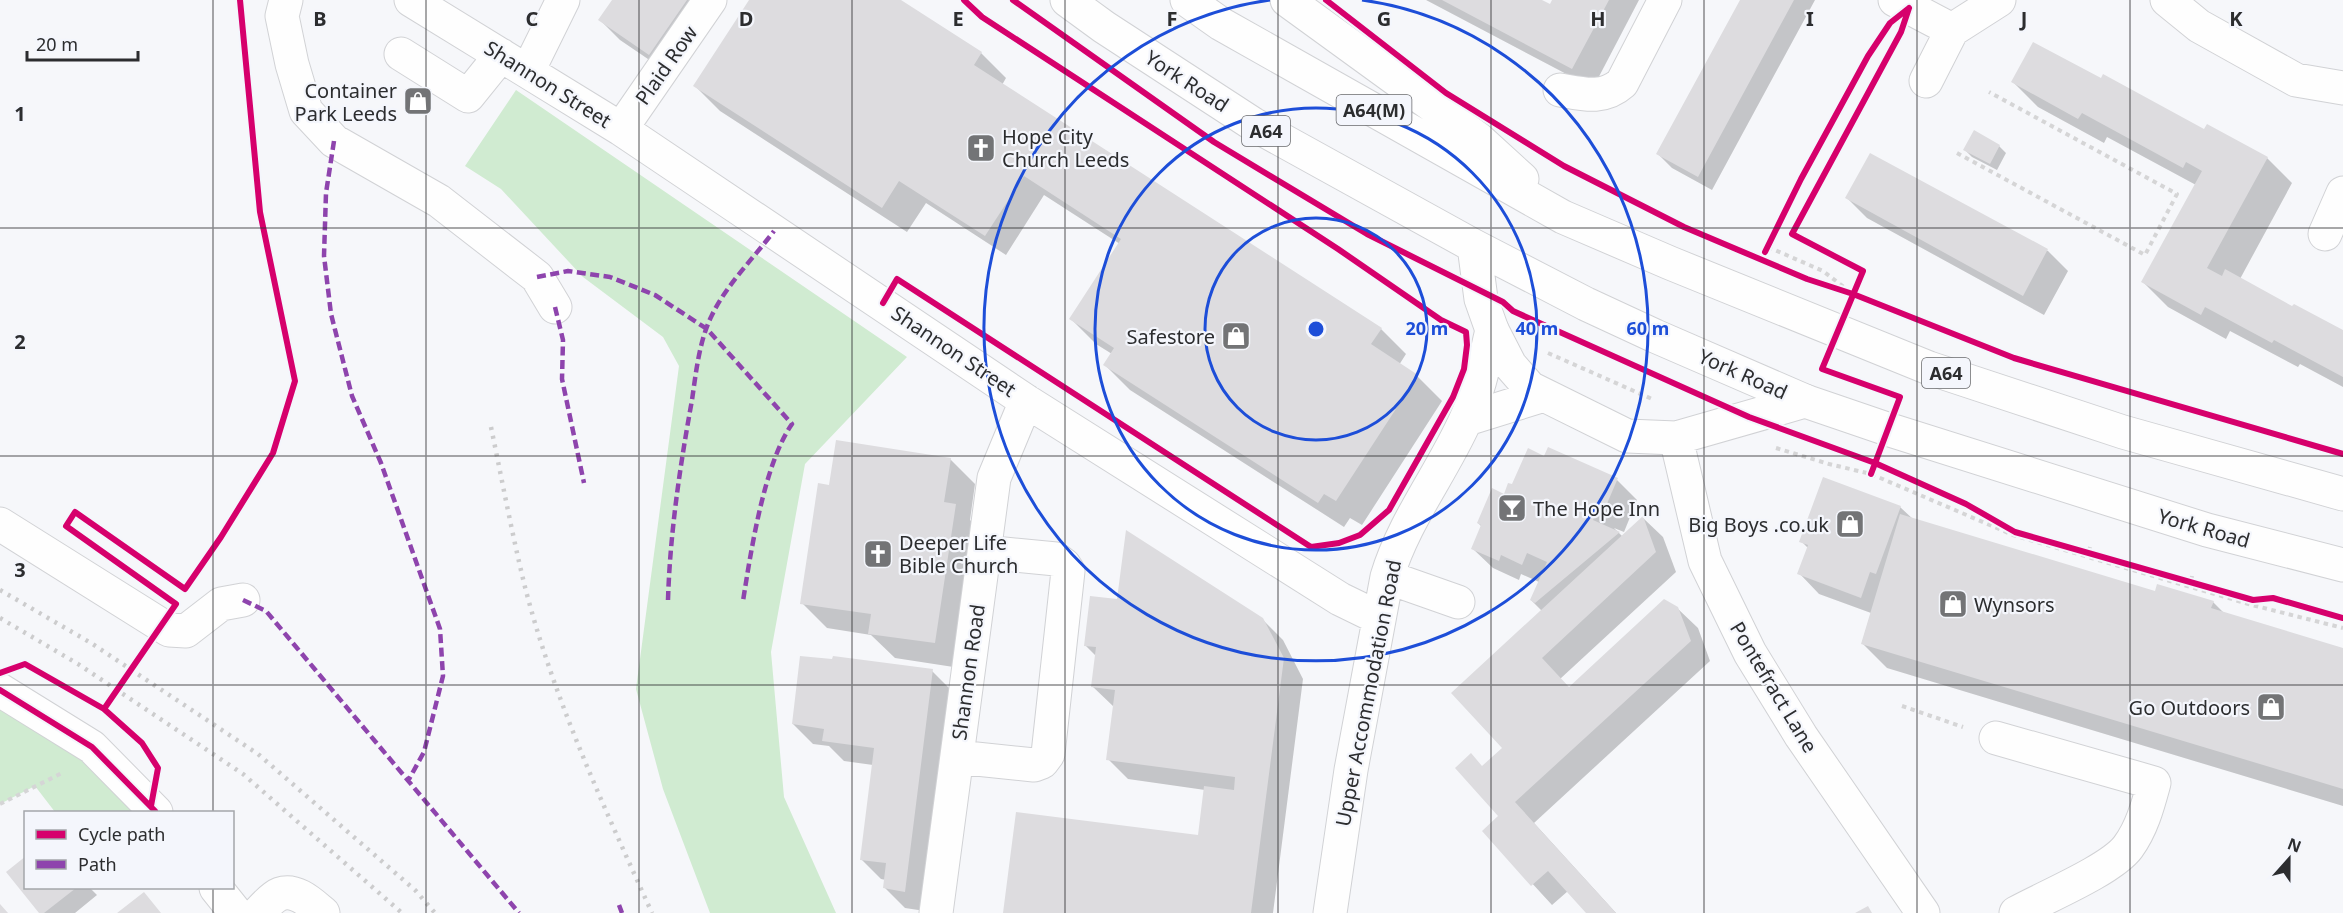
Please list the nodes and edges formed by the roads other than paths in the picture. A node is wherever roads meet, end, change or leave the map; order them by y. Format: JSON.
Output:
{"nodes":[{"id":1,"x":286,"y":0,"type":"edge"},
{"id":2,"x":411,"y":0,"type":"edge"},
{"id":3,"x":563,"y":0,"type":"edge"},
{"id":4,"x":710,"y":0,"type":"edge"},
{"id":5,"x":1067,"y":0,"type":"edge"},
{"id":6,"x":1187,"y":0,"type":"edge"},
{"id":7,"x":1287,"y":0,"type":"edge"},
{"id":8,"x":1665,"y":0,"type":"edge"},
{"id":9,"x":1895,"y":0,"type":"edge"},
{"id":10,"x":1999,"y":0,"type":"edge"},
{"id":11,"x":2167,"y":0,"type":"edge"},
{"id":12,"x":1952,"y":30,"type":"junction"},
{"id":13,"x":401,"y":54,"type":"dead end"},
{"id":14,"x":514,"y":63,"type":"junction"},
{"id":15,"x":1926,"y":81,"type":"dead end"},
{"id":16,"x":2343,"y":88,"type":"edge"},
{"id":17,"x":1560,"y":90,"type":"dead end"},
{"id":18,"x":621,"y":129,"type":"junction"},
{"id":19,"x":2343,"y":193,"type":"edge"},
{"id":20,"x":1563,"y":216,"type":"junction"},
{"id":21,"x":2325,"y":234,"type":"dead end"},
{"id":22,"x":1474,"y":246,"type":"junction"},
{"id":23,"x":555,"y":307,"type":"dead end"},
{"id":24,"x":1492,"y":330,"type":"junction"},
{"id":25,"x":1544,"y":395,"type":"junction"},
{"id":26,"x":1026,"y":401,"type":"junction"},
{"id":27,"x":1805,"y":401,"type":"junction"},
{"id":28,"x":1467,"y":419,"type":"junction"},
{"id":29,"x":1676,"y":438,"type":"junction"},
{"id":30,"x":2343,"y":494,"type":"edge"},
{"id":31,"x":0,"y":524,"type":"edge"},
{"id":32,"x":984,"y":552,"type":"junction"},
{"id":33,"x":2343,"y":565,"type":"edge"},
{"id":34,"x":1387,"y":577,"type":"junction"},
{"id":35,"x":243,"y":600,"type":"dead end"},
{"id":36,"x":1458,"y":602,"type":"dead end"},
{"id":37,"x":1379,"y":618,"type":"junction"},
{"id":38,"x":0,"y":690,"type":"edge"},
{"id":39,"x":1996,"y":738,"type":"road end"},
{"id":40,"x":957,"y":757,"type":"junction"},
{"id":41,"x":154,"y":811,"type":"edge"},
{"id":42,"x":217,"y":889,"type":"edge"},
{"id":43,"x":236,"y":913,"type":"edge"},
{"id":44,"x":258,"y":913,"type":"edge"},
{"id":45,"x":322,"y":913,"type":"edge"},
{"id":46,"x":936,"y":913,"type":"edge"},
{"id":47,"x":1330,"y":913,"type":"edge"},
{"id":48,"x":1923,"y":913,"type":"edge"},
{"id":49,"x":2016,"y":913,"type":"edge"}],
"edges":[{"from":1,"to":23,"type":"main road"},
{"from":2,"to":14,"type":"main road","name":"Shannon Street"},
{"from":3,"to":14,"type":"main road"},
{"from":4,"to":18,"type":"main road","name":"Plaid Row"},
{"from":5,"to":22,"type":"main road","name":"York Road","number":"A64"},
{"from":6,"to":20,"type":"main road","number":"A64(M)"},
{"from":7,"to":20,"type":"main road","number":"A64"},
{"from":8,"to":17,"type":"main road"},
{"from":9,"to":12,"type":"main road"},
{"from":10,"to":12,"type":"main road"},
{"from":11,"to":16,"type":"main road"},
{"from":12,"to":15,"type":"main road"},
{"from":13,"to":14,"type":"main road"},
{"from":14,"to":18,"type":"main road","name":"Shannon Street"},
{"from":18,"to":26,"type":"main road","name":"Shannon Street"},
{"from":19,"to":21,"type":"main road"},
{"from":20,"to":30,"type":"main road","number":"A64"},
{"from":22,"to":24,"type":"main road"},
{"from":22,"to":27,"type":"main road","name":"York Road","number":"A64"},
{"from":24,"to":25,"type":"main road"},
{"from":24,"to":28,"type":"main road","name":"Upper Accommodation Road"},
{"from":25,"to":28,"type":"main road"},
{"from":25,"to":29,"type":"main road"},
{"from":26,"to":32,"type":"main road","name":"Shannon Road"},
{"from":26,"to":37,"type":"main road","name":"Shannon Street"},
{"from":27,"to":29,"type":"main road"},
{"from":27,"to":33,"type":"main road","name":"York Road","number":"A64"},
{"from":28,"to":34,"type":"main road","name":"Upper Accommodation Road"},
{"from":29,"to":48,"type":"main road","name":"Pontefract Lane"},
{"from":31,"to":35,"type":"main road"},
{"from":32,"to":40,"type":"main road","name":"Shannon Road"},
{"from":32,"to":40,"type":"main road"},
{"from":34,"to":36,"type":"main road"},
{"from":34,"to":37,"type":"main road","name":"Upper Accommodation Road"},
{"from":37,"to":47,"type":"main road","name":"Upper Accommodation Road"},
{"from":38,"to":41,"type":"main road"},
{"from":39,"to":49,"type":"main road"},
{"from":40,"to":46,"type":"main road","name":"Shannon Road"},
{"from":42,"to":43,"type":"main road"},
{"from":44,"to":45,"type":"main road"}]}
